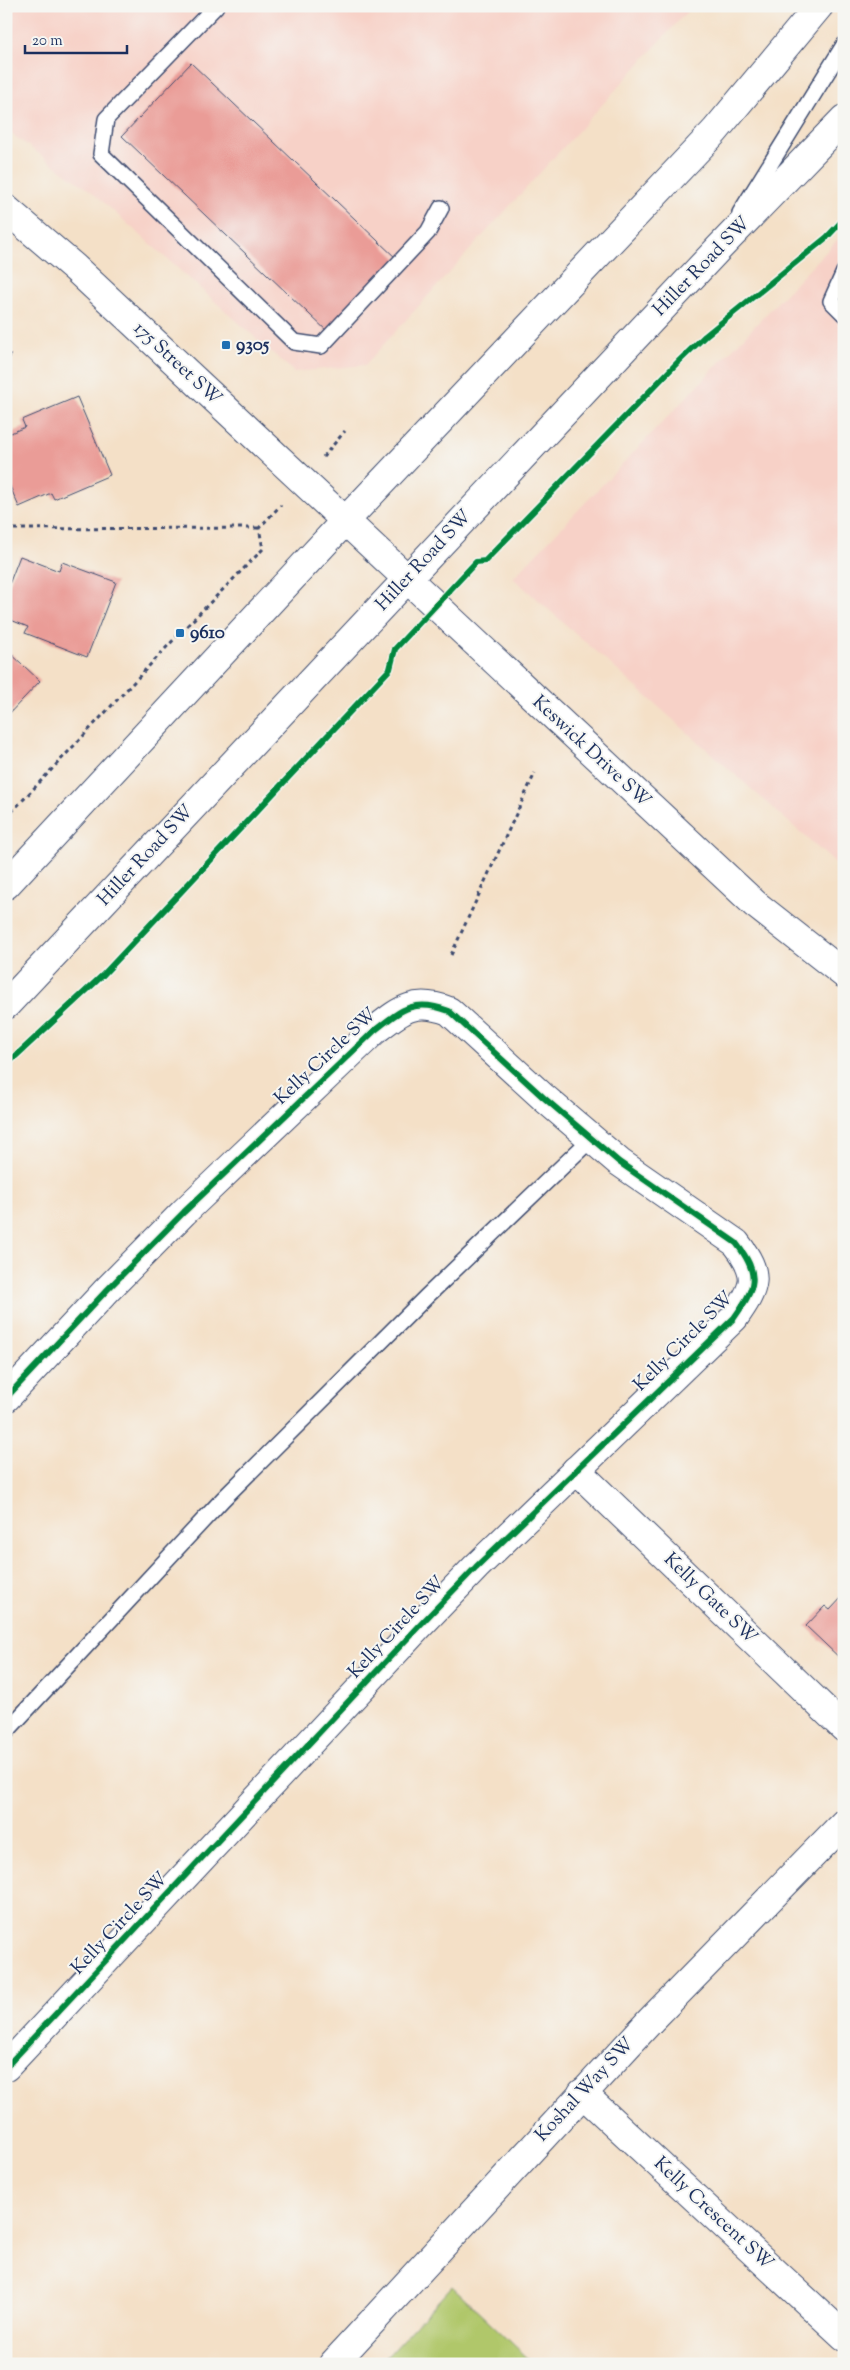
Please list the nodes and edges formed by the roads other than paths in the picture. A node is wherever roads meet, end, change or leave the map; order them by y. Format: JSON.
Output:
{"nodes":[{"id":1,"x":216,"y":6,"type":"edge"},
{"id":2,"x":820,"y":6,"type":"edge"},
{"id":3,"x":844,"y":45,"type":"edge"},
{"id":4,"x":844,"y":119,"type":"edge"},
{"id":5,"x":441,"y":208,"type":"dead end"},
{"id":6,"x":6,"y":209,"type":"edge"},
{"id":7,"x":719,"y":248,"type":"junction"},
{"id":8,"x":844,"y":272,"type":"edge"},
{"id":9,"x":844,"y":314,"type":"edge"},
{"id":10,"x":345,"y":521,"type":"junction"},
{"id":11,"x":407,"y":580,"type":"junction"},
{"id":12,"x":6,"y":885,"type":"edge"},
{"id":13,"x":844,"y":974,"type":"edge"},
{"id":14,"x":6,"y":1004,"type":"edge"},
{"id":15,"x":591,"y":1139,"type":"junction"},
{"id":16,"x":6,"y":1398,"type":"edge"},
{"id":17,"x":576,"y":1470,"type":"junction"},
{"id":18,"x":844,"y":1728,"type":"edge"},
{"id":19,"x":6,"y":1732,"type":"edge"},
{"id":20,"x":844,"y":1823,"type":"edge"},
{"id":21,"x":6,"y":2067,"type":"edge"},
{"id":22,"x":582,"y":2093,"type":"junction"},
{"id":23,"x":844,"y":2336,"type":"edge"},
{"id":24,"x":333,"y":2364,"type":"edge"}],
"edges":[{"from":1,"to":5,"type":"lane"},
{"from":2,"to":10,"type":"street"},
{"from":3,"to":7,"type":"lane"},
{"from":4,"to":7,"type":"street","name":"Hiller Road SW"},
{"from":6,"to":10,"type":"street","name":"175 Street SW"},
{"from":7,"to":11,"type":"street","name":"Hiller Road SW"},
{"from":8,"to":9,"type":"lane"},
{"from":10,"to":11,"type":"street","name":"Keswick Drive SW"},
{"from":10,"to":12,"type":"street"},
{"from":11,"to":13,"type":"street","name":"Keswick Drive SW"},
{"from":11,"to":14,"type":"street","name":"Hiller Road SW"},
{"from":15,"to":16,"type":"street","name":"Kelly Circle SW"},
{"from":15,"to":17,"type":"street","name":"Kelly Circle SW"},
{"from":15,"to":19,"type":"lane"},
{"from":17,"to":18,"type":"street","name":"Kelly Gate SW"},
{"from":17,"to":21,"type":"street","name":"Kelly Circle SW"},
{"from":20,"to":22,"type":"street","name":"Koshal Way SW"},
{"from":22,"to":23,"type":"street","name":"Kelly Crescent SW"},
{"from":22,"to":24,"type":"street","name":"Koshal Way SW"}]}
